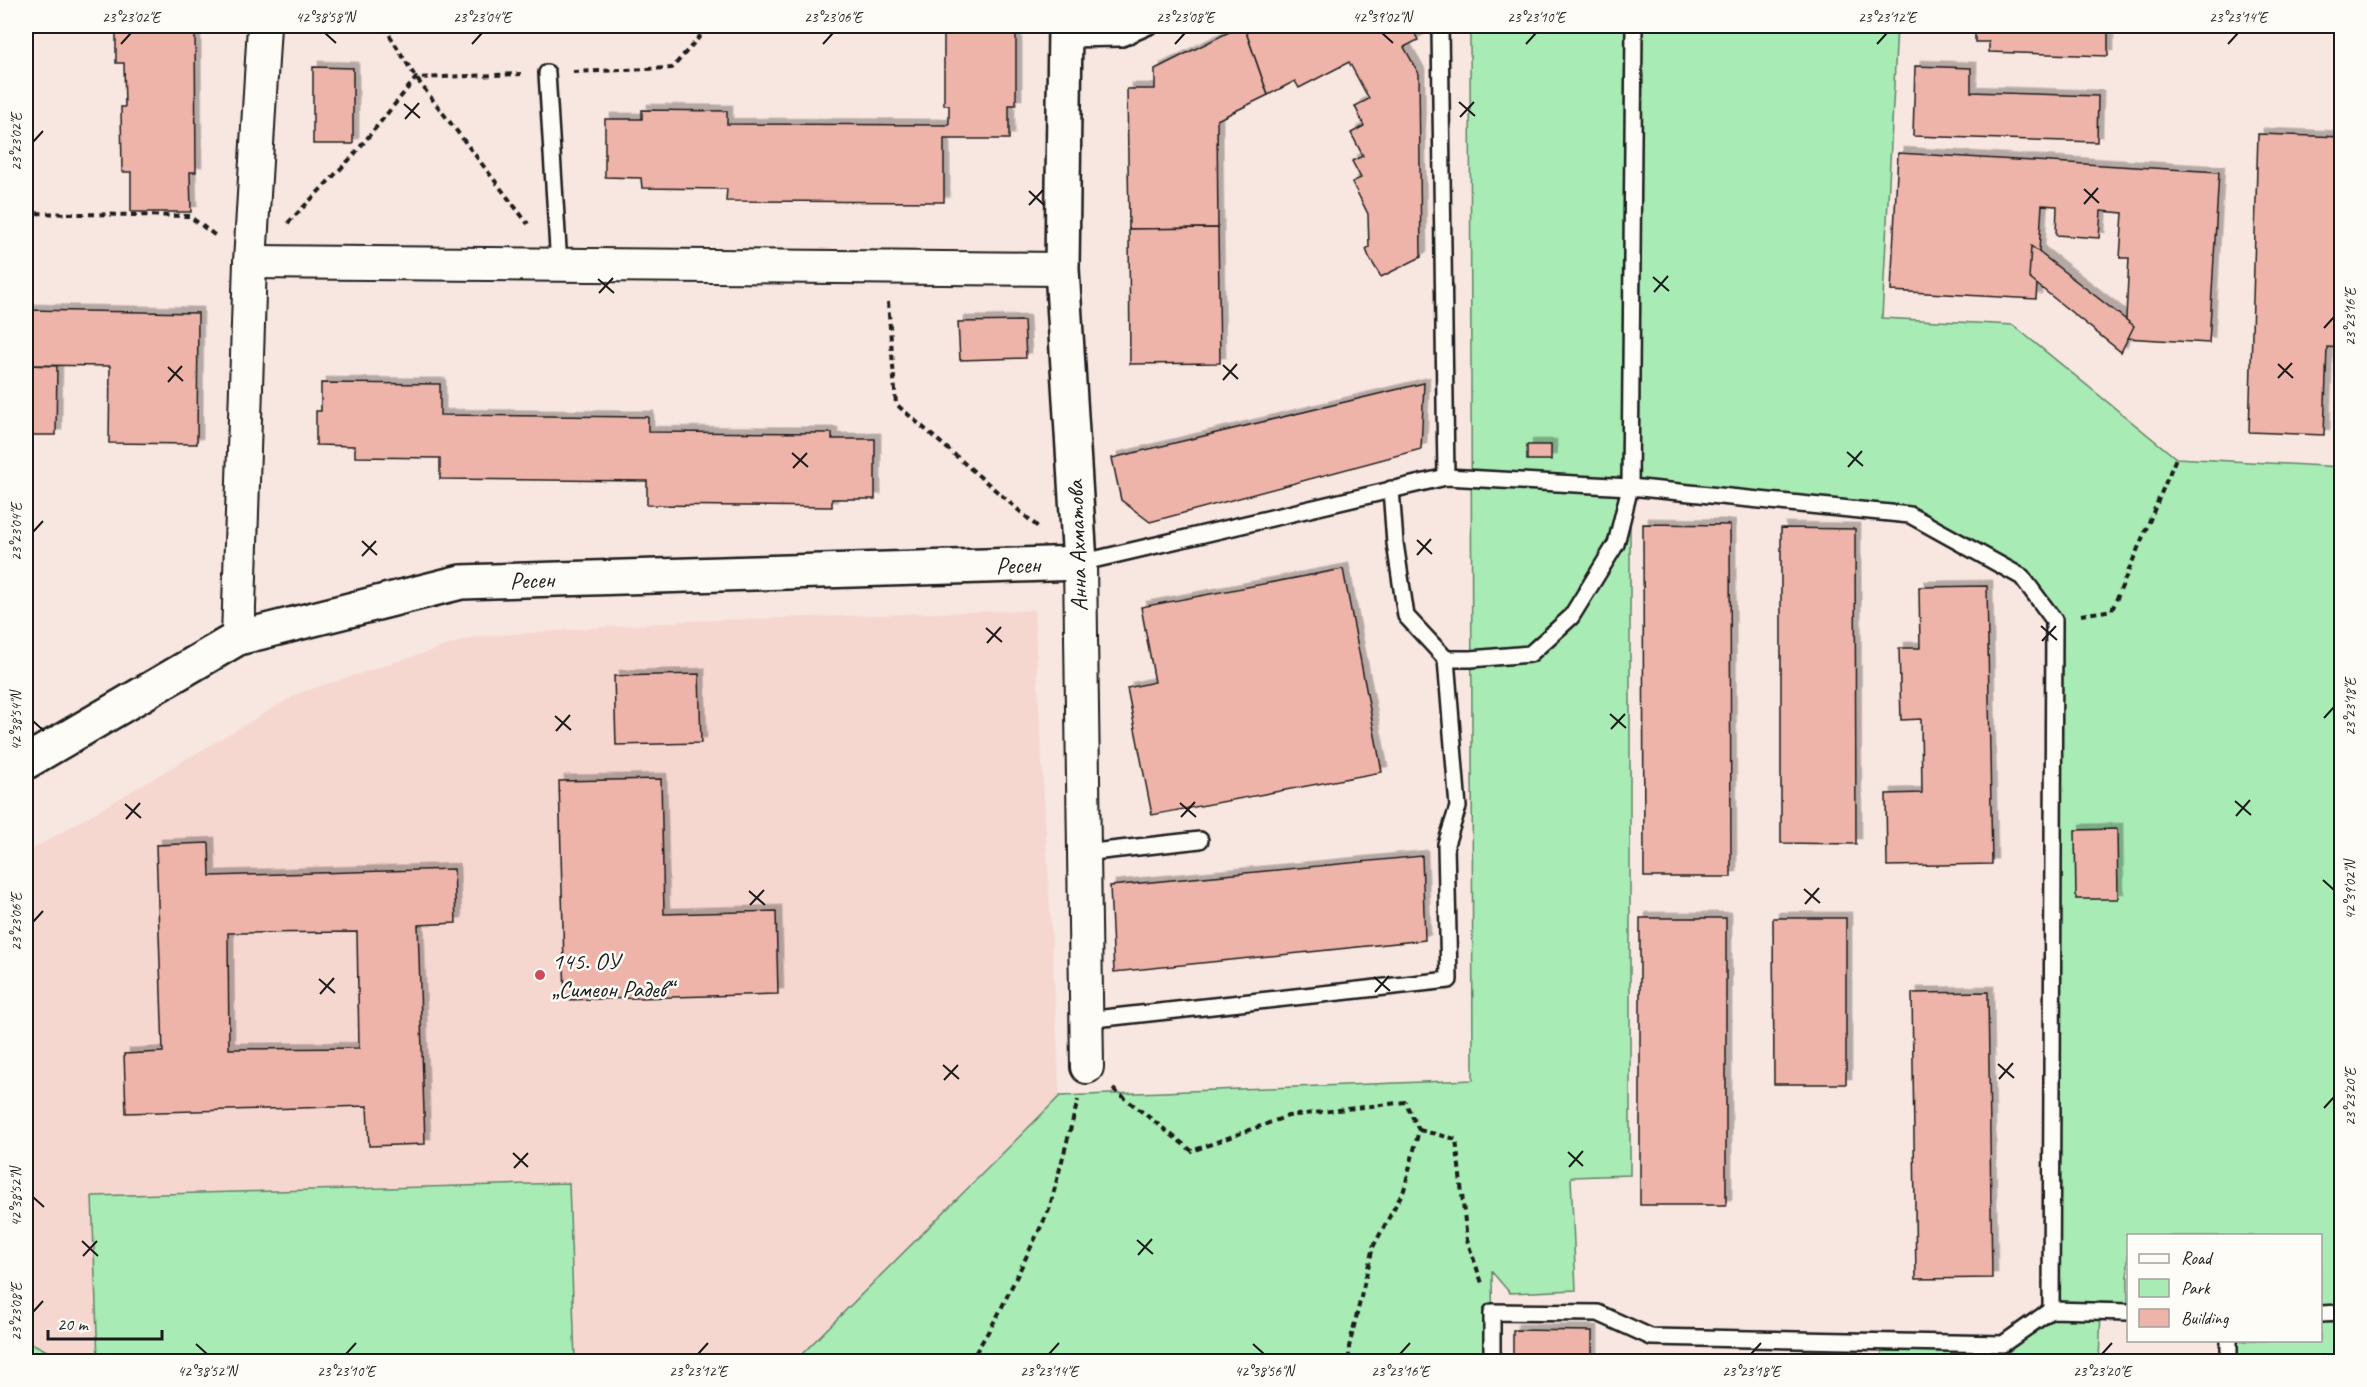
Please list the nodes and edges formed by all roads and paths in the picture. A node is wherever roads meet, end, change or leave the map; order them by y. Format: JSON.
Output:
{"nodes":[{"id":1,"x":264,"y":26,"type":"edge"},
{"id":2,"x":384,"y":26,"type":"edge"},
{"id":3,"x":709,"y":26,"type":"edge"},
{"id":4,"x":1149,"y":26,"type":"edge"},
{"id":5,"x":1440,"y":26,"type":"edge"},
{"id":6,"x":1634,"y":26,"type":"edge"},
{"id":7,"x":1065,"y":32,"type":"edge"},
{"id":8,"x":548,"y":73,"type":"junction"},
{"id":9,"x":416,"y":78,"type":"junction"},
{"id":10,"x":26,"y":213,"type":"edge"},
{"id":11,"x":250,"y":262,"type":"junction"},
{"id":12,"x":559,"y":265,"type":"junction"},
{"id":13,"x":885,"y":267,"type":"junction"},
{"id":14,"x":1062,"y":268,"type":"junction"},
{"id":15,"x":2176,"y":458,"type":"dead end"},
{"id":16,"x":1446,"y":477,"type":"junction"},
{"id":17,"x":1630,"y":487,"type":"junction"},
{"id":18,"x":1391,"y":489,"type":"junction"},
{"id":19,"x":1080,"y":563,"type":"junction"},
{"id":20,"x":2054,"y":620,"type":"junction"},
{"id":21,"x":238,"y":638,"type":"junction"},
{"id":22,"x":1446,"y":659,"type":"junction"},
{"id":23,"x":26,"y":762,"type":"edge"},
{"id":24,"x":1200,"y":840,"type":"dead end"},
{"id":25,"x":1084,"y":854,"type":"junction"},
{"id":26,"x":1086,"y":1020,"type":"junction"},
{"id":27,"x":1087,"y":1067,"type":"junction"},
{"id":28,"x":1419,"y":1130,"type":"junction"},
{"id":29,"x":2051,"y":1310,"type":"junction"},
{"id":30,"x":1492,"y":1312,"type":"junction"},
{"id":31,"x":2127,"y":1312,"type":"edge"},
{"id":32,"x":2342,"y":1313,"type":"edge"},
{"id":33,"x":2322,"y":1314,"type":"edge"},
{"id":34,"x":2229,"y":1342,"type":"edge"},
{"id":35,"x":970,"y":1362,"type":"edge"},
{"id":36,"x":1349,"y":1362,"type":"edge"},
{"id":37,"x":1492,"y":1362,"type":"edge"},
{"id":38,"x":2229,"y":1362,"type":"edge"}],
"edges":[{"from":1,"to":11,"type":"street"},
{"from":2,"to":9,"type":"path"},
{"from":3,"to":8,"type":"path"},
{"from":4,"to":7,"type":"lane"},
{"from":5,"to":16,"type":"lane"},
{"from":6,"to":17,"type":"lane"},
{"from":7,"to":14,"type":"street","name":"Анна Ахматова"},
{"from":8,"to":9,"type":"path"},
{"from":8,"to":12,"type":"lane"},
{"from":9,"to":11,"type":"path"},
{"from":9,"to":12,"type":"path"},
{"from":10,"to":11,"type":"path"},
{"from":11,"to":12,"type":"street"},
{"from":11,"to":21,"type":"street"},
{"from":12,"to":13,"type":"street"},
{"from":13,"to":14,"type":"street"},
{"from":13,"to":19,"type":"path"},
{"from":14,"to":19,"type":"street","name":"Анна Ахматова"},
{"from":15,"to":20,"type":"path"},
{"from":16,"to":17,"type":"lane"},
{"from":16,"to":18,"type":"lane"},
{"from":17,"to":20,"type":"lane"},
{"from":17,"to":22,"type":"lane"},
{"from":18,"to":19,"type":"lane"},
{"from":18,"to":22,"type":"lane"},
{"from":19,"to":21,"type":"street","name":"Ресен"},
{"from":19,"to":25,"type":"street","name":"Анна Ахматова"},
{"from":20,"to":29,"type":"lane"},
{"from":21,"to":23,"type":"street","name":"Ресен"},
{"from":22,"to":26,"type":"lane"},
{"from":24,"to":25,"type":"lane"},
{"from":25,"to":26,"type":"street","name":"Анна Ахматова"},
{"from":26,"to":27,"type":"street","name":"Анна Ахматова"},
{"from":27,"to":28,"type":"path"},
{"from":27,"to":35,"type":"path"},
{"from":28,"to":30,"type":"path"},
{"from":28,"to":36,"type":"path"},
{"from":29,"to":30,"type":"lane"},
{"from":29,"to":31,"type":"lane"},
{"from":30,"to":37,"type":"lane"},
{"from":32,"to":33,"type":"lane"},
{"from":34,"to":38,"type":"lane"}]}
